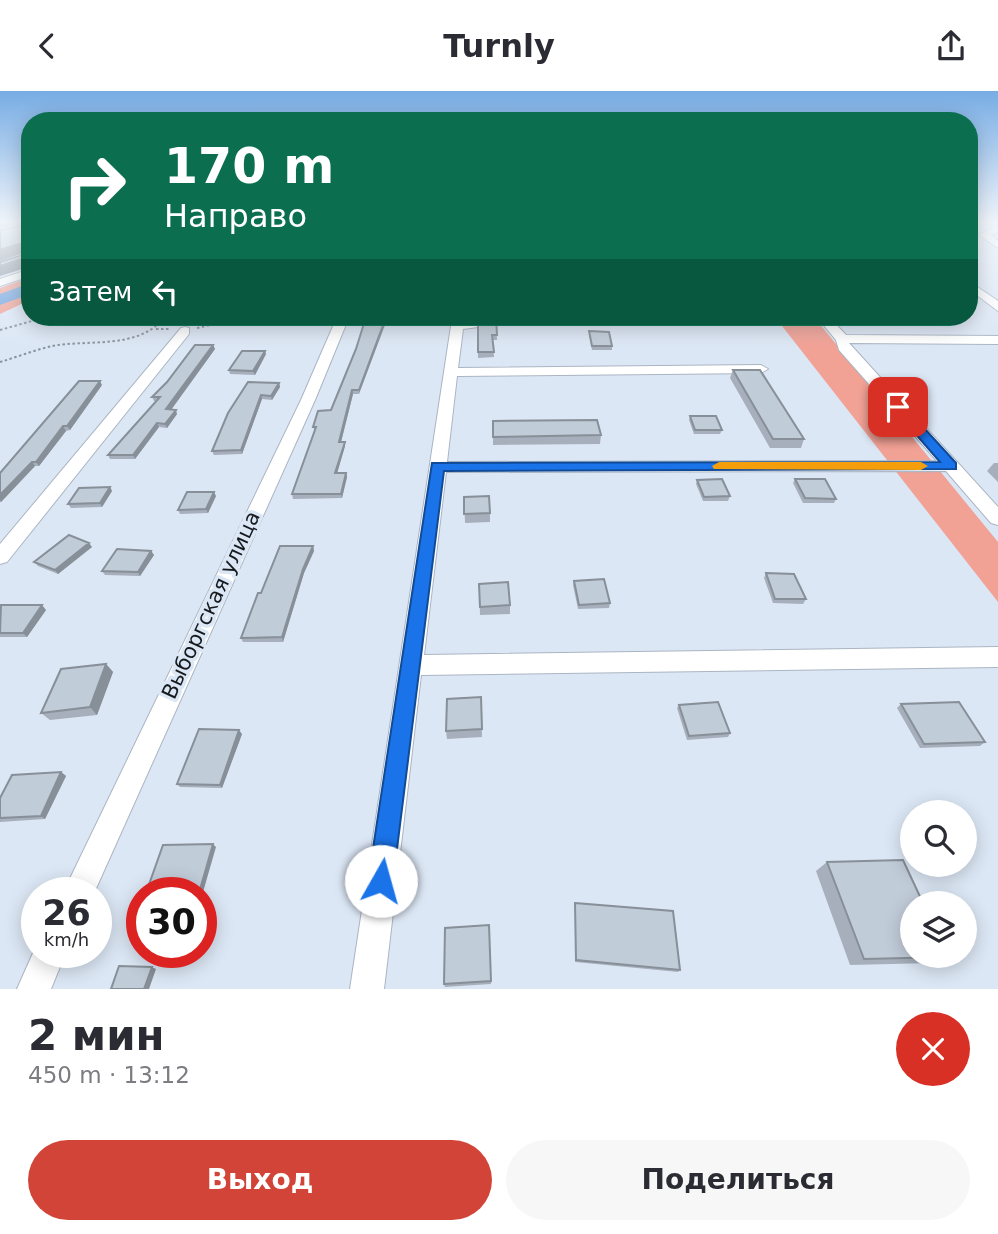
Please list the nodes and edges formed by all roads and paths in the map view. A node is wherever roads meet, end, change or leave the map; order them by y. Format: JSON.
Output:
{"nodes":[{"id":1,"x":21,"y":267,"type":"edge"},
{"id":2,"x":0,"y":275,"type":"edge"},
{"id":3,"x":21,"y":275,"type":"edge"},
{"id":4,"x":0,"y":283,"type":"edge"},
{"id":5,"x":978,"y":291,"type":"edge"},
{"id":6,"x":998,"y":307,"type":"edge"},
{"id":7,"x":21,"y":324,"type":"edge"},
{"id":8,"x":158,"y":326,"type":"edge"},
{"id":9,"x":207,"y":326,"type":"edge"},
{"id":10,"x":339,"y":326,"type":"edge"},
{"id":11,"x":457,"y":326,"type":"edge"},
{"id":12,"x":831,"y":326,"type":"edge"},
{"id":13,"x":0,"y":330,"type":"edge"},
{"id":14,"x":185,"y":331,"type":"joint"},
{"id":15,"x":842,"y":339,"type":"junction"},
{"id":16,"x":998,"y":340,"type":"edge"},
{"id":17,"x":0,"y":362,"type":"edge"},
{"id":18,"x":761,"y":369,"type":"edge"},
{"id":19,"x":451,"y":372,"type":"junction"},
{"id":20,"x":951,"y":466,"type":"junction"},
{"id":21,"x":437,"y":467,"type":"junction"},
{"id":22,"x":998,"y":519,"type":"edge"},
{"id":23,"x":0,"y":557,"type":"edge"},
{"id":24,"x":998,"y":657,"type":"edge"},
{"id":25,"x":409,"y":666,"type":"junction"},
{"id":26,"x":85,"y":877,"type":"edge"},
{"id":27,"x":43,"y":968,"type":"edge"},
{"id":28,"x":34,"y":989,"type":"edge"},
{"id":29,"x":367,"y":989,"type":"edge"}],
"edges":[{"from":1,"to":2,"type":"street"},
{"from":3,"to":4,"type":"street"},
{"from":5,"to":6,"type":"street"},
{"from":7,"to":13,"type":"path"},
{"from":8,"to":17,"type":"path"},
{"from":9,"to":14,"type":"path"},
{"from":10,"to":26,"type":"street","name":"Выборгская улица"},
{"from":11,"to":19,"type":"street"},
{"from":12,"to":15,"type":"street"},
{"from":14,"to":23,"type":"street"},
{"from":15,"to":16,"type":"street"},
{"from":15,"to":20,"type":"street"},
{"from":18,"to":19,"type":"street"},
{"from":19,"to":21,"type":"street"},
{"from":20,"to":21,"type":"street"},
{"from":20,"to":22,"type":"street"},
{"from":21,"to":25,"type":"street"},
{"from":24,"to":25,"type":"street"},
{"from":25,"to":29,"type":"street"},
{"from":27,"to":28,"type":"street"}]}
